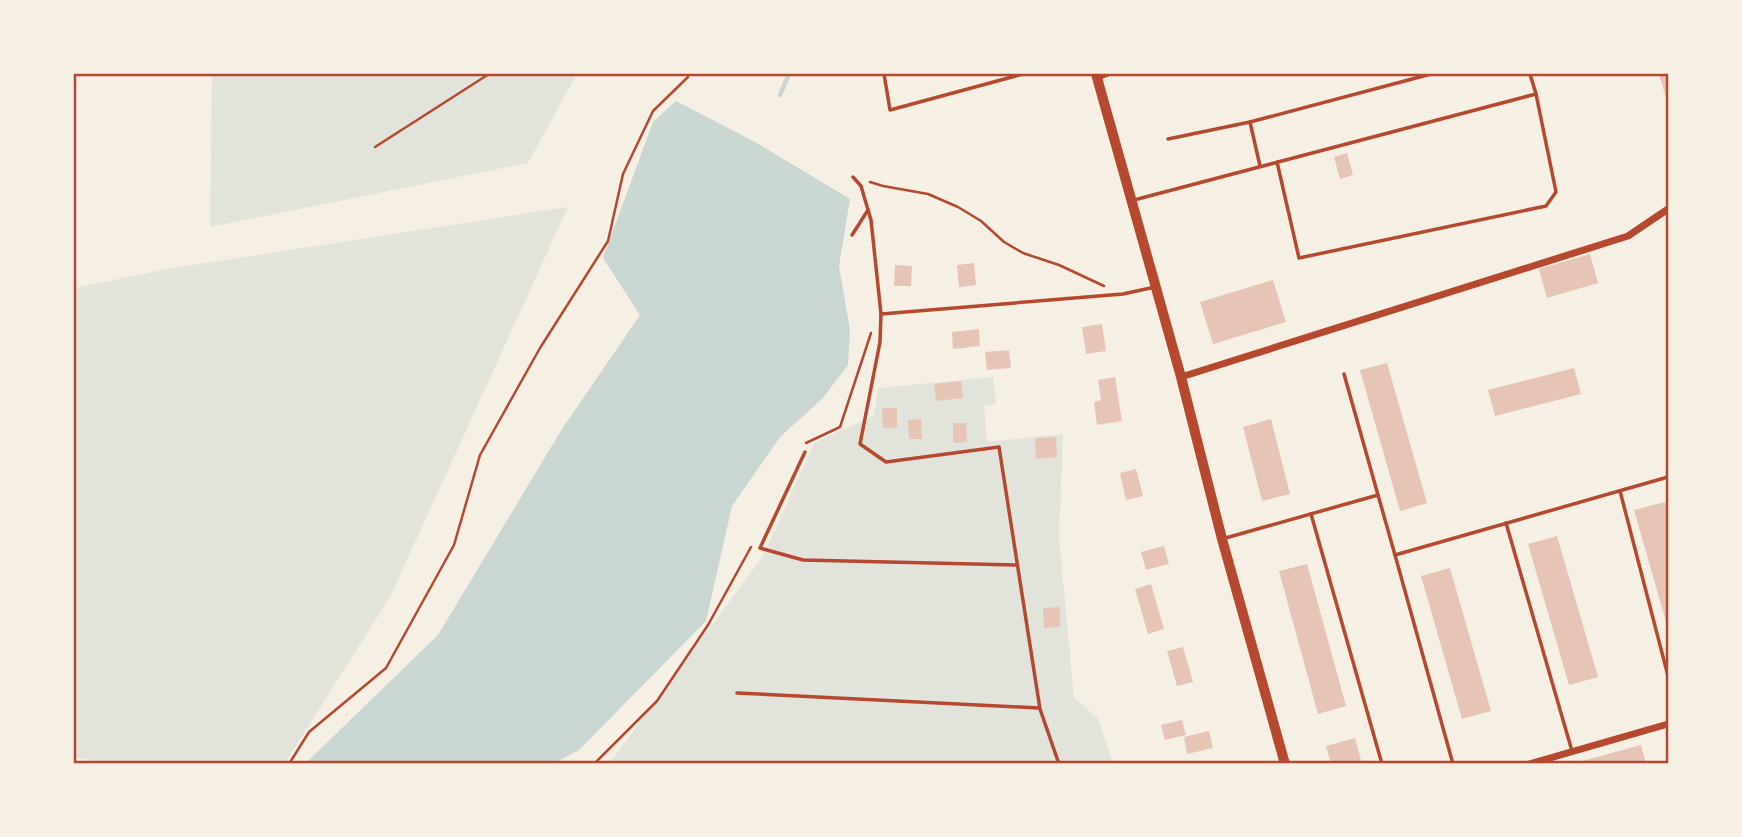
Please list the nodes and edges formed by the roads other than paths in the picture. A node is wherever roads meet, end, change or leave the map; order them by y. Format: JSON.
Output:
{"nodes":[{"id":1,"x":884,"y":74,"type":"edge"},
{"id":2,"x":1023,"y":74,"type":"edge"},
{"id":3,"x":1110,"y":74,"type":"edge"},
{"id":4,"x":1431,"y":74,"type":"edge"},
{"id":5,"x":1530,"y":74,"type":"edge"},
{"id":6,"x":1097,"y":76,"type":"edge"},
{"id":7,"x":1536,"y":94,"type":"junction"},
{"id":8,"x":1250,"y":122,"type":"junction"},
{"id":9,"x":1168,"y":139,"type":"dead end"},
{"id":10,"x":1277,"y":162,"type":"junction"},
{"id":11,"x":1260,"y":166,"type":"junction"},
{"id":12,"x":853,"y":177,"type":"road end"},
{"id":13,"x":1132,"y":200,"type":"junction"},
{"id":14,"x":1668,"y":209,"type":"edge"},
{"id":15,"x":868,"y":210,"type":"junction"},
{"id":16,"x":852,"y":235,"type":"dead end"},
{"id":17,"x":1155,"y":288,"type":"junction"},
{"id":18,"x":880,"y":314,"type":"junction"},
{"id":19,"x":1344,"y":374,"type":"dead end"},
{"id":20,"x":1181,"y":377,"type":"junction"},
{"id":21,"x":805,"y":452,"type":"dead end"},
{"id":22,"x":1668,"y":477,"type":"edge"},
{"id":23,"x":1620,"y":491,"type":"junction"},
{"id":24,"x":1378,"y":495,"type":"junction"},
{"id":25,"x":1311,"y":514,"type":"junction"},
{"id":26,"x":1506,"y":523,"type":"junction"},
{"id":27,"x":1222,"y":539,"type":"junction"},
{"id":28,"x":1395,"y":555,"type":"junction"},
{"id":29,"x":1016,"y":565,"type":"junction"},
{"id":30,"x":1668,"y":676,"type":"edge"},
{"id":31,"x":737,"y":693,"type":"dead end"},
{"id":32,"x":1040,"y":709,"type":"junction"},
{"id":33,"x":1668,"y":724,"type":"edge"},
{"id":34,"x":1572,"y":751,"type":"junction"},
{"id":35,"x":1059,"y":764,"type":"edge"},
{"id":36,"x":1285,"y":764,"type":"edge"},
{"id":37,"x":1381,"y":764,"type":"edge"},
{"id":38,"x":1453,"y":764,"type":"edge"},
{"id":39,"x":1529,"y":764,"type":"edge"}],
"edges":[{"from":1,"to":2,"type":"lane"},
{"from":3,"to":6,"type":"lane"},
{"from":4,"to":8,"type":"lane"},
{"from":5,"to":7,"type":"lane"},
{"from":6,"to":13,"type":"main road"},
{"from":7,"to":10,"type":"lane"},
{"from":7,"to":10,"type":"lane"},
{"from":8,"to":9,"type":"lane"},
{"from":8,"to":11,"type":"lane"},
{"from":10,"to":11,"type":"lane"},
{"from":11,"to":13,"type":"lane"},
{"from":12,"to":15,"type":"lane"},
{"from":13,"to":17,"type":"main road"},
{"from":14,"to":20,"type":"street"},
{"from":15,"to":16,"type":"lane"},
{"from":15,"to":18,"type":"lane"},
{"from":17,"to":18,"type":"lane"},
{"from":17,"to":20,"type":"main road"},
{"from":18,"to":29,"type":"lane"},
{"from":19,"to":24,"type":"lane"},
{"from":20,"to":27,"type":"main road"},
{"from":21,"to":29,"type":"lane"},
{"from":22,"to":23,"type":"lane"},
{"from":23,"to":26,"type":"lane"},
{"from":23,"to":30,"type":"lane"},
{"from":24,"to":25,"type":"lane"},
{"from":24,"to":28,"type":"lane"},
{"from":25,"to":27,"type":"lane"},
{"from":25,"to":37,"type":"lane"},
{"from":26,"to":28,"type":"lane"},
{"from":26,"to":34,"type":"lane"},
{"from":27,"to":36,"type":"main road"},
{"from":28,"to":38,"type":"lane"},
{"from":29,"to":32,"type":"lane"},
{"from":31,"to":32,"type":"lane"},
{"from":32,"to":35,"type":"lane"},
{"from":33,"to":34,"type":"street"},
{"from":34,"to":39,"type":"street"}]}
